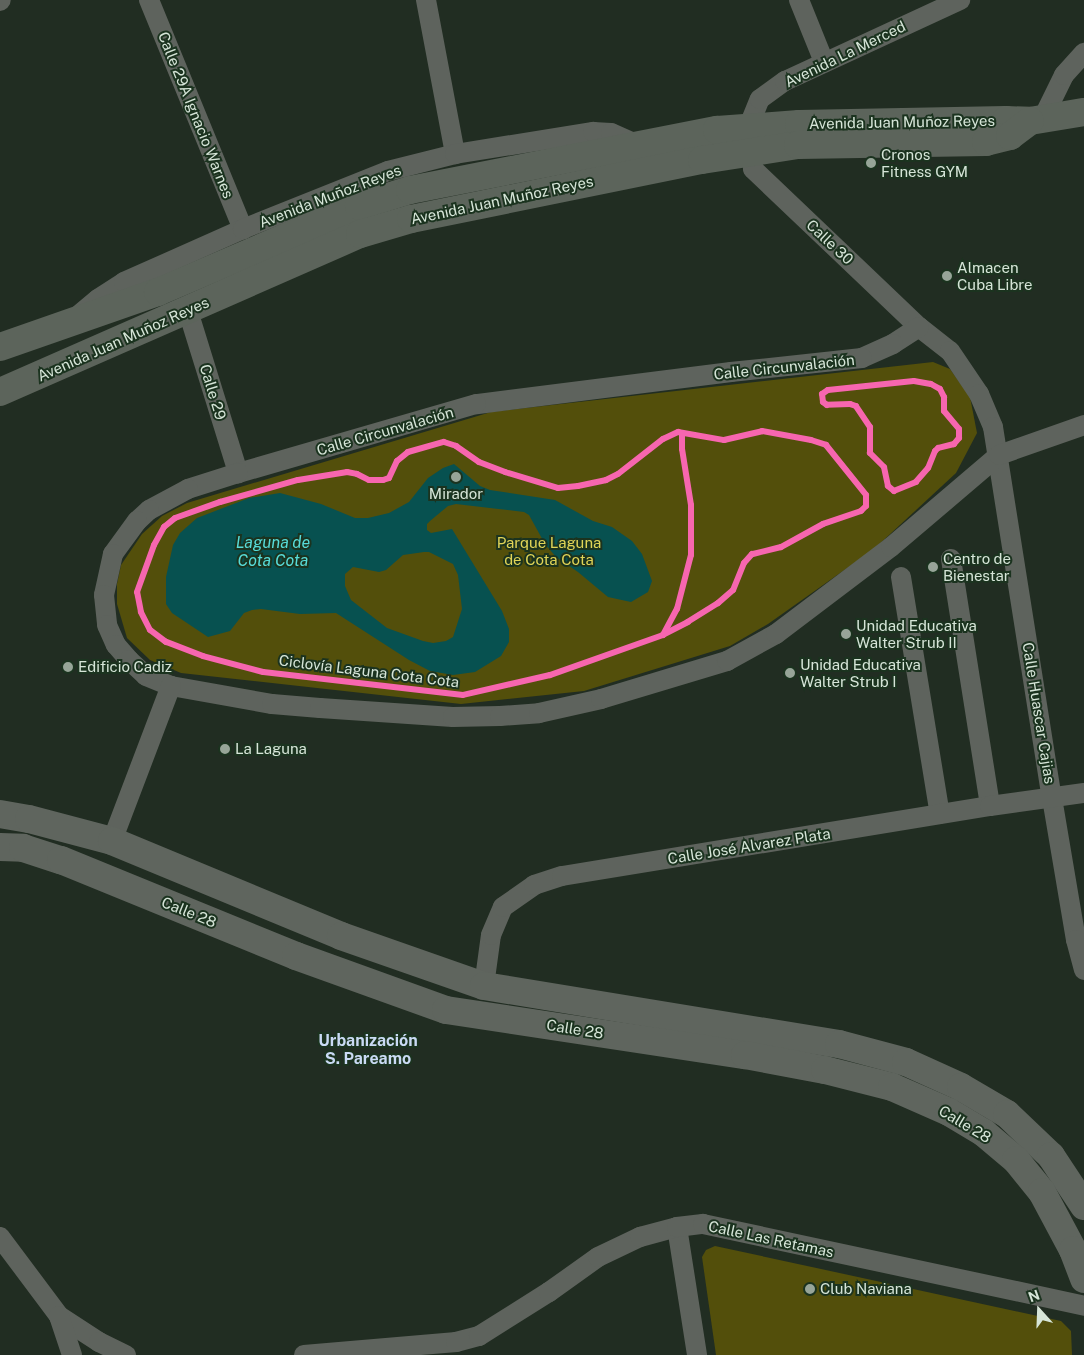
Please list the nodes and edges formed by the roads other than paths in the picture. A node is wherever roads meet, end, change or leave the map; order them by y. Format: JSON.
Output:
{"nodes":[{"id":1,"x":149,"y":0,"type":"edge"},
{"id":2,"x":426,"y":0,"type":"edge"},
{"id":3,"x":799,"y":0,"type":"edge"},
{"id":4,"x":960,"y":0,"type":"edge"},
{"id":5,"x":1084,"y":54,"type":"edge"},
{"id":6,"x":824,"y":62,"type":"junction"},
{"id":7,"x":1084,"y":112,"type":"edge"},
{"id":8,"x":1036,"y":121,"type":"junction"},
{"id":9,"x":749,"y":140,"type":"junction"},
{"id":10,"x":636,"y":144,"type":"junction"},
{"id":11,"x":455,"y":154,"type":"junction"},
{"id":12,"x":243,"y":229,"type":"junction"},
{"id":13,"x":188,"y":311,"type":"junction"},
{"id":14,"x":73,"y":321,"type":"junction"},
{"id":15,"x":919,"y":327,"type":"junction"},
{"id":16,"x":0,"y":347,"type":"edge"},
{"id":17,"x":0,"y":392,"type":"edge"},
{"id":18,"x":1084,"y":425,"type":"edge"},
{"id":19,"x":999,"y":455,"type":"junction"},
{"id":20,"x":238,"y":473,"type":"junction"},
{"id":21,"x":951,"y":559,"type":"dead end"},
{"id":22,"x":901,"y":577,"type":"dead end"},
{"id":23,"x":171,"y":686,"type":"junction"},
{"id":24,"x":1084,"y":793,"type":"edge"},
{"id":25,"x":1052,"y":798,"type":"junction"},
{"id":26,"x":990,"y":806,"type":"junction"},
{"id":27,"x":0,"y":814,"type":"edge"},
{"id":28,"x":940,"y":814,"type":"junction"},
{"id":29,"x":70,"y":829,"type":"junction"},
{"id":30,"x":112,"y":842,"type":"junction"},
{"id":31,"x":0,"y":847,"type":"edge"},
{"id":32,"x":61,"y":860,"type":"junction"},
{"id":33,"x":1084,"y":970,"type":"edge"},
{"id":34,"x":484,"y":986,"type":"junction"},
{"id":35,"x":479,"y":1017,"type":"junction"},
{"id":36,"x":750,"y":1028,"type":"junction"},
{"id":37,"x":745,"y":1056,"type":"junction"},
{"id":38,"x":961,"y":1087,"type":"junction"},
{"id":39,"x":949,"y":1112,"type":"junction"},
{"id":40,"x":1084,"y":1206,"type":"edge"},
{"id":41,"x":678,"y":1227,"type":"junction"},
{"id":42,"x":0,"y":1237,"type":"edge"},
{"id":43,"x":1084,"y":1280,"type":"edge"},
{"id":44,"x":1084,"y":1306,"type":"edge"},
{"id":45,"x":59,"y":1316,"type":"junction"},
{"id":46,"x":395,"y":1351,"type":"edge"},
{"id":47,"x":72,"y":1355,"type":"edge"},
{"id":48,"x":126,"y":1355,"type":"edge"},
{"id":49,"x":304,"y":1355,"type":"edge"},
{"id":50,"x":697,"y":1355,"type":"edge"}],
"edges":[{"from":1,"to":12,"type":"street","name":"Calle 29A Ignacio Warnes"},
{"from":2,"to":11,"type":"street"},
{"from":3,"to":6,"type":"street"},
{"from":4,"to":6,"type":"street","name":"Avenida La Merced"},
{"from":5,"to":8,"type":"street"},
{"from":6,"to":9,"type":"street","name":"Avenida La Merced"},
{"from":7,"to":8,"type":"main road","name":"Avenida Juan Muñoz Reyes"},
{"from":8,"to":9,"type":"main road","name":"Avenida Juan Muñoz Reyes"},
{"from":9,"to":10,"type":"main road","name":"Avenida Juan Muñoz Reyes"},
{"from":9,"to":13,"type":"main road","name":"Avenida Juan Muñoz Reyes"},
{"from":9,"to":15,"type":"street","name":"Calle 30"},
{"from":10,"to":11,"type":"street","name":"Avenida Muñoz Reyes"},
{"from":10,"to":14,"type":"main road","name":"Avenida Juan Muñoz Reyes"},
{"from":11,"to":12,"type":"street","name":"Avenida Muñoz Reyes"},
{"from":12,"to":14,"type":"street","name":"Avenida Muñoz Reyes"},
{"from":13,"to":17,"type":"main road","name":"Avenida Juan Muñoz Reyes"},
{"from":13,"to":20,"type":"street","name":"Calle 29"},
{"from":14,"to":16,"type":"main road","name":"Avenida Juan Muñoz Reyes"},
{"from":15,"to":19,"type":"street"},
{"from":15,"to":20,"type":"street","name":"Calle Circunvalación"},
{"from":18,"to":19,"type":"street"},
{"from":19,"to":23,"type":"street","name":"Calle Circunvalación"},
{"from":19,"to":25,"type":"street","name":"Calle Huascar Cajias"},
{"from":20,"to":23,"type":"street","name":"Calle Circunvalación"},
{"from":21,"to":26,"type":"street"},
{"from":22,"to":28,"type":"street"},
{"from":23,"to":30,"type":"street"},
{"from":24,"to":25,"type":"street","name":"Calle José Alvarez Plata"},
{"from":25,"to":26,"type":"street","name":"Calle José Alvarez Plata"},
{"from":25,"to":33,"type":"street","name":"Calle Huascar Cajias"},
{"from":26,"to":28,"type":"street","name":"Calle José Alvarez Plata"},
{"from":27,"to":29,"type":"main road","name":"Calle 28"},
{"from":28,"to":34,"type":"street","name":"Calle José Alvarez Plata"},
{"from":29,"to":30,"type":"main road","name":"Calle 28"},
{"from":29,"to":32,"type":"main road"},
{"from":30,"to":34,"type":"main road","name":"Calle 28"},
{"from":31,"to":32,"type":"main road","name":"Calle 28"},
{"from":32,"to":35,"type":"main road","name":"Calle 28"},
{"from":34,"to":35,"type":"main road"},
{"from":34,"to":36,"type":"main road","name":"Calle 28"},
{"from":35,"to":37,"type":"main road","name":"Calle 28"},
{"from":36,"to":37,"type":"main road"},
{"from":36,"to":38,"type":"main road","name":"Calle 28"},
{"from":37,"to":39,"type":"main road","name":"Calle 28"},
{"from":38,"to":39,"type":"main road"},
{"from":38,"to":40,"type":"main road","name":"Calle 28"},
{"from":39,"to":43,"type":"main road","name":"Calle 28"},
{"from":41,"to":44,"type":"street","name":"Calle Las Retamas"},
{"from":41,"to":46,"type":"street","name":"Calle Las Retamas"},
{"from":41,"to":50,"type":"street"},
{"from":42,"to":45,"type":"street"},
{"from":45,"to":47,"type":"street"},
{"from":45,"to":48,"type":"street"},
{"from":46,"to":49,"type":"street","name":"Calle Las Retamas"}]}
